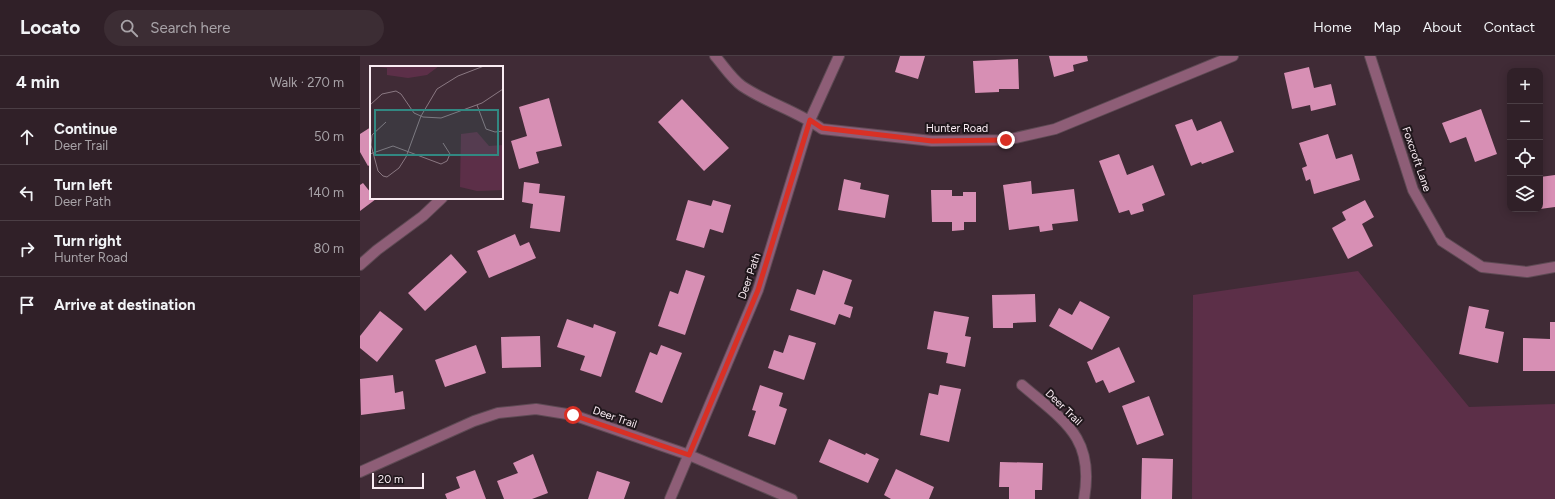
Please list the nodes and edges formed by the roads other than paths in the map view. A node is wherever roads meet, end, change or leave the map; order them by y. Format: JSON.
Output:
{"nodes":[{"id":1,"x":715,"y":56,"type":"edge"},
{"id":2,"x":839,"y":56,"type":"edge"},
{"id":3,"x":1233,"y":56,"type":"edge"},
{"id":4,"x":1370,"y":56,"type":"edge"},
{"id":5,"x":810,"y":120,"type":"junction"},
{"id":6,"x":441,"y":199,"type":"edge"},
{"id":7,"x":360,"y":265,"type":"edge"},
{"id":8,"x":1555,"y":267,"type":"edge"},
{"id":9,"x":1022,"y":385,"type":"dead end"},
{"id":10,"x":689,"y":455,"type":"junction"},
{"id":11,"x":360,"y":472,"type":"edge"},
{"id":12,"x":670,"y":499,"type":"edge"},
{"id":13,"x":792,"y":499,"type":"edge"},
{"id":14,"x":1084,"y":499,"type":"edge"}],
"edges":[{"from":1,"to":5,"type":"street","name":"Hunter Road"},
{"from":2,"to":5,"type":"street","name":"Deer Path"},
{"from":3,"to":5,"type":"street","name":"Hunter Road"},
{"from":4,"to":8,"type":"street","name":"Foxcroft Lane"},
{"from":5,"to":10,"type":"street","name":"Deer Path"},
{"from":6,"to":7,"type":"street"},
{"from":9,"to":14,"type":"street","name":"Deer Trail"},
{"from":10,"to":11,"type":"street","name":"Deer Trail"},
{"from":10,"to":12,"type":"street","name":"Deer Path"},
{"from":10,"to":13,"type":"street","name":"Deer Trail"}]}
